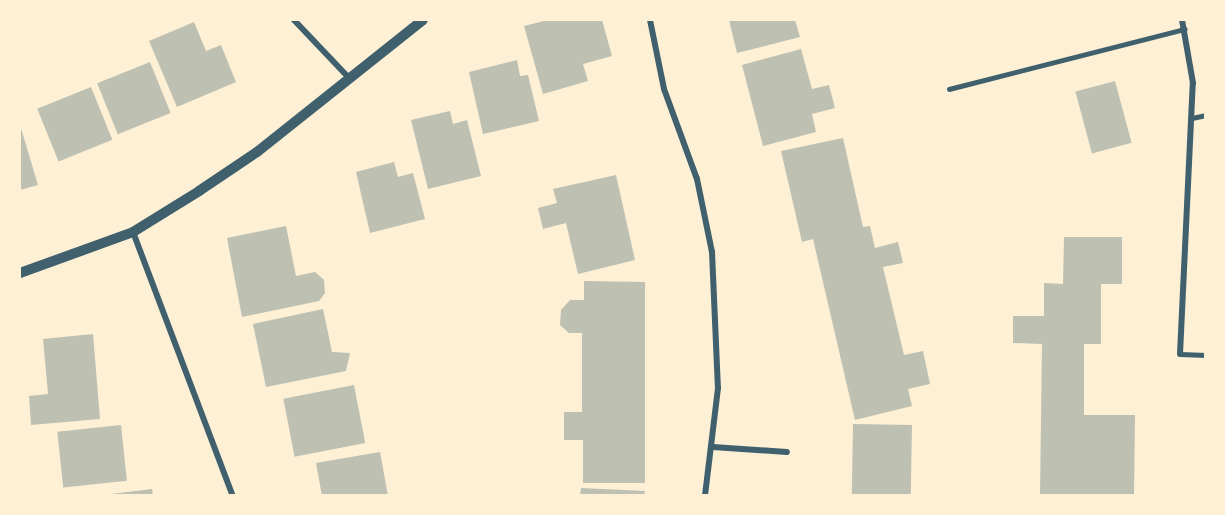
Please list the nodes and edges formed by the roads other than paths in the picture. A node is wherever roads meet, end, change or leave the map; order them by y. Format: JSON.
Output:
{"nodes":[{"id":1,"x":294,"y":20,"type":"edge"},
{"id":2,"x":423,"y":20,"type":"edge"},
{"id":3,"x":650,"y":20,"type":"edge"},
{"id":4,"x":1182,"y":20,"type":"edge"},
{"id":5,"x":1184,"y":29,"type":"junction"},
{"id":6,"x":349,"y":78,"type":"junction"},
{"id":7,"x":949,"y":89,"type":"dead end"},
{"id":8,"x":1206,"y":116,"type":"edge"},
{"id":9,"x":1192,"y":118,"type":"junction"},
{"id":10,"x":133,"y":232,"type":"junction"},
{"id":11,"x":20,"y":273,"type":"edge"},
{"id":12,"x":1180,"y":354,"type":"joint"},
{"id":13,"x":1206,"y":355,"type":"edge"},
{"id":14,"x":713,"y":447,"type":"junction"},
{"id":15,"x":787,"y":452,"type":"dead end"},
{"id":16,"x":232,"y":495,"type":"edge"},
{"id":17,"x":705,"y":495,"type":"edge"}],
"edges":[{"from":1,"to":6,"type":"street"},
{"from":2,"to":6,"type":"street"},
{"from":3,"to":14,"type":"street"},
{"from":4,"to":5,"type":"street"},
{"from":5,"to":7,"type":"lane"},
{"from":5,"to":9,"type":"street"},
{"from":6,"to":10,"type":"street"},
{"from":8,"to":9,"type":"lane"},
{"from":9,"to":12,"type":"street"},
{"from":10,"to":11,"type":"street"},
{"from":10,"to":16,"type":"street"},
{"from":12,"to":13,"type":"lane"},
{"from":14,"to":15,"type":"street"},
{"from":14,"to":17,"type":"street"}]}
